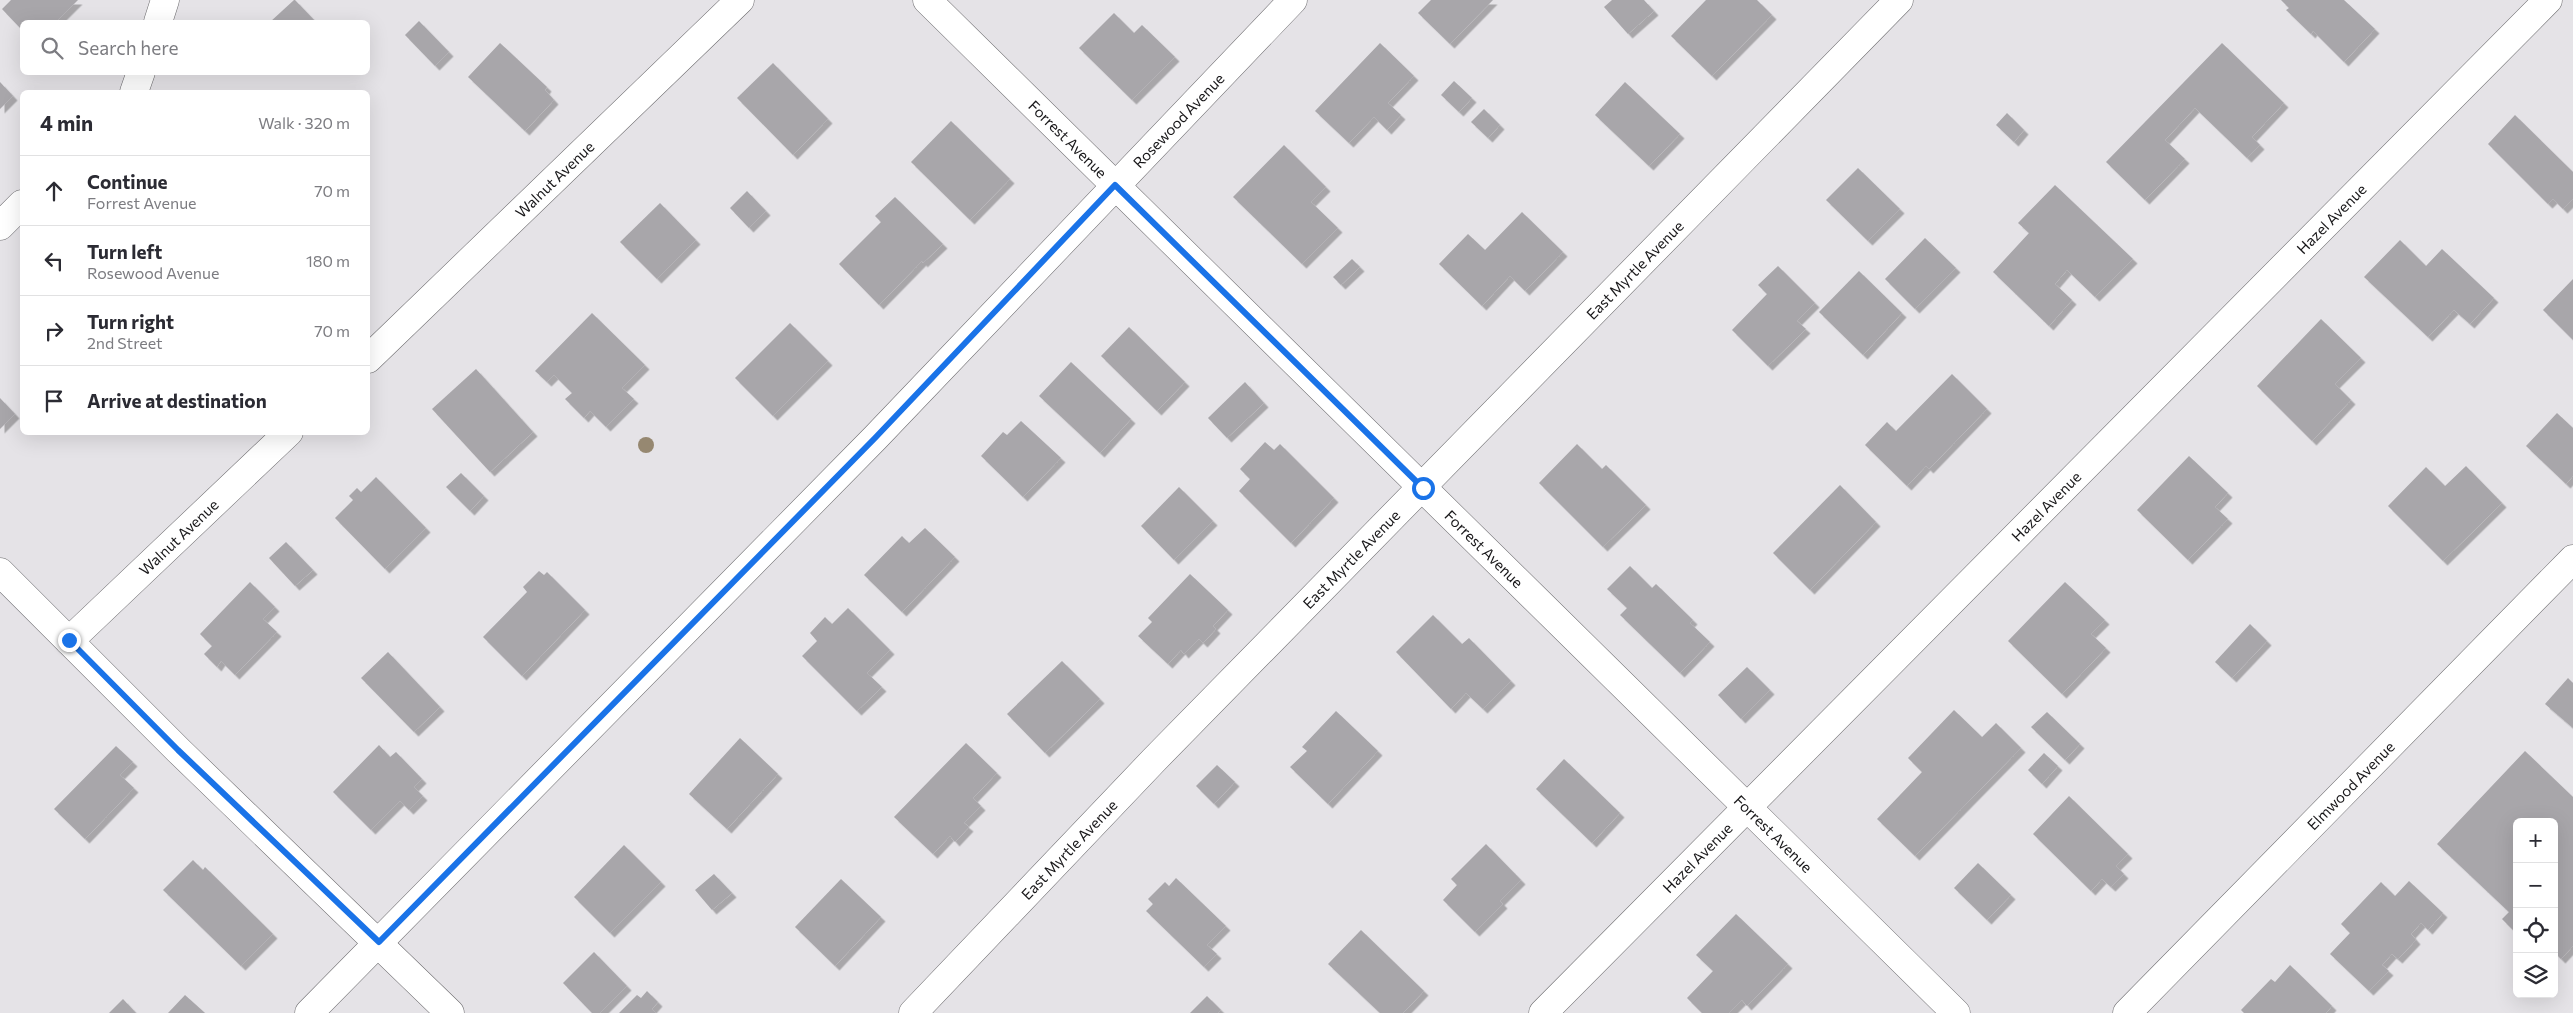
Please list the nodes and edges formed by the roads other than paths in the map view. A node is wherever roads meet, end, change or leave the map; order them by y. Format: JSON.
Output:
{"nodes":[{"id":1,"x":165,"y":0,"type":"edge"},
{"id":2,"x":740,"y":0,"type":"edge"},
{"id":3,"x":927,"y":0,"type":"edge"},
{"id":4,"x":1293,"y":0,"type":"edge"},
{"id":5,"x":1899,"y":0,"type":"edge"},
{"id":6,"x":2548,"y":0,"type":"edge"},
{"id":7,"x":159,"y":20,"type":"edge"},
{"id":8,"x":140,"y":75,"type":"edge"},
{"id":9,"x":135,"y":90,"type":"edge"},
{"id":10,"x":1115,"y":185,"type":"junction"},
{"id":11,"x":20,"y":206,"type":"edge"},
{"id":12,"x":0,"y":226,"type":"edge"},
{"id":13,"x":370,"y":357,"type":"edge"},
{"id":14,"x":286,"y":435,"type":"edge"},
{"id":15,"x":1423,"y":488,"type":"junction"},
{"id":16,"x":2573,"y":559,"type":"edge"},
{"id":17,"x":0,"y":572,"type":"edge"},
{"id":18,"x":69,"y":640,"type":"junction"},
{"id":19,"x":1747,"y":807,"type":"junction"},
{"id":20,"x":379,"y":942,"type":"junction"},
{"id":21,"x":309,"y":1013,"type":"edge"},
{"id":22,"x":450,"y":1013,"type":"edge"},
{"id":23,"x":913,"y":1013,"type":"edge"},
{"id":24,"x":1542,"y":1013,"type":"edge"},
{"id":25,"x":1956,"y":1013,"type":"edge"},
{"id":26,"x":2127,"y":1013,"type":"edge"}],
"edges":[{"from":1,"to":7,"type":"street"},
{"from":2,"to":13,"type":"street","name":"Walnut Avenue"},
{"from":3,"to":10,"type":"street","name":"Forrest Avenue"},
{"from":4,"to":10,"type":"street","name":"Rosewood Avenue"},
{"from":5,"to":15,"type":"street","name":"East Myrtle Avenue"},
{"from":6,"to":19,"type":"street","name":"Hazel Avenue"},
{"from":8,"to":9,"type":"street"},
{"from":10,"to":15,"type":"street","name":"Forrest Avenue"},
{"from":10,"to":20,"type":"street","name":"Rosewood Avenue"},
{"from":11,"to":12,"type":"street"},
{"from":14,"to":18,"type":"street","name":"Walnut Avenue"},
{"from":15,"to":19,"type":"street","name":"Forrest Avenue"},
{"from":15,"to":23,"type":"street","name":"East Myrtle Avenue"},
{"from":16,"to":26,"type":"street","name":"Elmwood Avenue"},
{"from":17,"to":18,"type":"street"},
{"from":18,"to":20,"type":"street"},
{"from":19,"to":24,"type":"street","name":"Hazel Avenue"},
{"from":19,"to":25,"type":"street","name":"Forrest Avenue"},
{"from":20,"to":21,"type":"street","name":"Rosewood Avenue"},
{"from":20,"to":22,"type":"street"}]}
